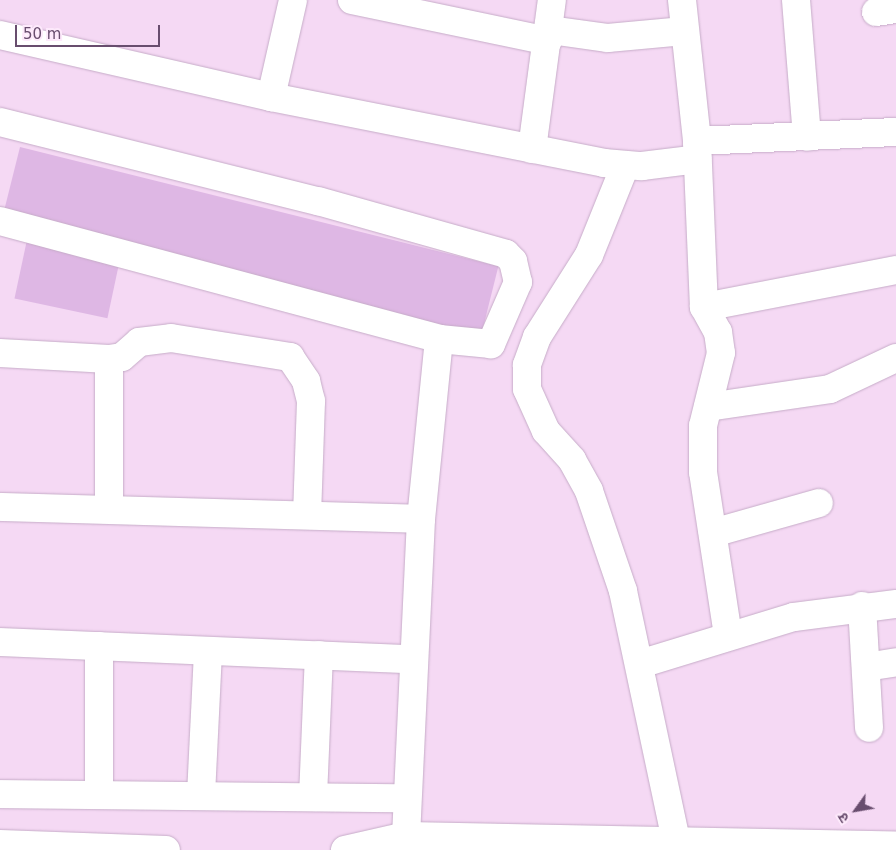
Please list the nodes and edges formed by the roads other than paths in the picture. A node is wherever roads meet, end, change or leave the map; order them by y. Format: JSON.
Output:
{"nodes":[{"id":1,"x":293,"y":0,"type":"edge"},
{"id":2,"x":352,"y":0,"type":"edge"},
{"id":3,"x":552,"y":0,"type":"edge"},
{"id":4,"x":682,"y":0,"type":"edge"},
{"id":5,"x":796,"y":0,"type":"edge"},
{"id":6,"x":684,"y":31,"type":"junction"},
{"id":7,"x":0,"y":35,"type":"edge"},
{"id":8,"x":549,"y":36,"type":"junction"},
{"id":9,"x":271,"y":97,"type":"junction"},
{"id":10,"x":0,"y":122,"type":"edge"},
{"id":11,"x":896,"y":132,"type":"edge"},
{"id":12,"x":807,"y":137,"type":"junction"},
{"id":13,"x":532,"y":149,"type":"junction"},
{"id":14,"x":697,"y":150,"type":"junction"},
{"id":15,"x":625,"y":166,"type":"junction"},
{"id":16,"x":0,"y":221,"type":"edge"},
{"id":17,"x":896,"y":270,"type":"edge"},
{"id":18,"x":704,"y":307,"type":"junction"},
{"id":19,"x":439,"y":339,"type":"junction"},
{"id":20,"x":0,"y":353,"type":"edge"},
{"id":21,"x":896,"y":358,"type":"edge"},
{"id":22,"x":109,"y":359,"type":"junction"},
{"id":23,"x":708,"y":407,"type":"junction"},
{"id":24,"x":819,"y":503,"type":"dead end"},
{"id":25,"x":0,"y":507,"type":"edge"},
{"id":26,"x":109,"y":509,"type":"junction"},
{"id":27,"x":307,"y":515,"type":"junction"},
{"id":28,"x":421,"y":519,"type":"junction"},
{"id":29,"x":713,"y":533,"type":"junction"},
{"id":30,"x":896,"y":604,"type":"edge"},
{"id":31,"x":862,"y":606,"type":"junction"},
{"id":32,"x":728,"y":635,"type":"junction"},
{"id":33,"x":0,"y":642,"type":"edge"},
{"id":34,"x":99,"y":646,"type":"junction"},
{"id":35,"x":208,"y":651,"type":"junction"},
{"id":36,"x":319,"y":655,"type":"junction"},
{"id":37,"x":414,"y":659,"type":"junction"},
{"id":38,"x":896,"y":662,"type":"edge"},
{"id":39,"x":640,"y":664,"type":"junction"},
{"id":40,"x":866,"y":667,"type":"junction"},
{"id":41,"x":869,"y":728,"type":"dead end"},
{"id":42,"x":0,"y":794,"type":"edge"},
{"id":43,"x":99,"y":794,"type":"junction"},
{"id":44,"x":201,"y":795,"type":"junction"},
{"id":45,"x":314,"y":797,"type":"junction"},
{"id":46,"x":407,"y":798,"type":"junction"},
{"id":47,"x":406,"y":836,"type":"junction"},
{"id":48,"x":676,"y":841,"type":"junction"},
{"id":49,"x":0,"y":844,"type":"edge"},
{"id":50,"x":896,"y":845,"type":"edge"},
{"id":51,"x":144,"y":850,"type":"edge"},
{"id":52,"x":166,"y":850,"type":"edge"},
{"id":53,"x":345,"y":850,"type":"edge"}],
"edges":[{"from":1,"to":9,"type":"street"},
{"from":2,"to":8,"type":"street"},
{"from":3,"to":8,"type":"street"},
{"from":4,"to":6,"type":"street"},
{"from":5,"to":12,"type":"street"},
{"from":6,"to":8,"type":"street"},
{"from":6,"to":14,"type":"street"},
{"from":7,"to":9,"type":"street"},
{"from":8,"to":13,"type":"street"},
{"from":9,"to":13,"type":"street"},
{"from":10,"to":19,"type":"street"},
{"from":11,"to":12,"type":"street"},
{"from":12,"to":14,"type":"street"},
{"from":13,"to":15,"type":"street"},
{"from":14,"to":15,"type":"street"},
{"from":14,"to":18,"type":"street"},
{"from":15,"to":39,"type":"street"},
{"from":16,"to":19,"type":"street"},
{"from":17,"to":18,"type":"street"},
{"from":18,"to":23,"type":"street"},
{"from":19,"to":28,"type":"street"},
{"from":20,"to":22,"type":"street"},
{"from":21,"to":23,"type":"street"},
{"from":22,"to":26,"type":"street"},
{"from":22,"to":27,"type":"street"},
{"from":23,"to":29,"type":"street"},
{"from":24,"to":29,"type":"street"},
{"from":25,"to":26,"type":"street"},
{"from":26,"to":27,"type":"street"},
{"from":27,"to":28,"type":"street"},
{"from":28,"to":37,"type":"street"},
{"from":29,"to":32,"type":"street"},
{"from":30,"to":31,"type":"street"},
{"from":31,"to":32,"type":"street"},
{"from":31,"to":40,"type":"street"},
{"from":32,"to":39,"type":"street"},
{"from":33,"to":34,"type":"street"},
{"from":34,"to":35,"type":"street"},
{"from":34,"to":43,"type":"street"},
{"from":35,"to":36,"type":"street"},
{"from":35,"to":44,"type":"street"},
{"from":36,"to":37,"type":"street"},
{"from":36,"to":45,"type":"street"},
{"from":37,"to":46,"type":"street"},
{"from":38,"to":40,"type":"street"},
{"from":39,"to":48,"type":"street"},
{"from":40,"to":41,"type":"street"},
{"from":42,"to":43,"type":"street"},
{"from":43,"to":44,"type":"street"},
{"from":44,"to":45,"type":"street"},
{"from":45,"to":46,"type":"street"},
{"from":46,"to":47,"type":"street"},
{"from":47,"to":48,"type":"street"},
{"from":47,"to":53,"type":"street"},
{"from":48,"to":50,"type":"street"},
{"from":49,"to":51,"type":"street"},
{"from":51,"to":52,"type":"street"}]}
